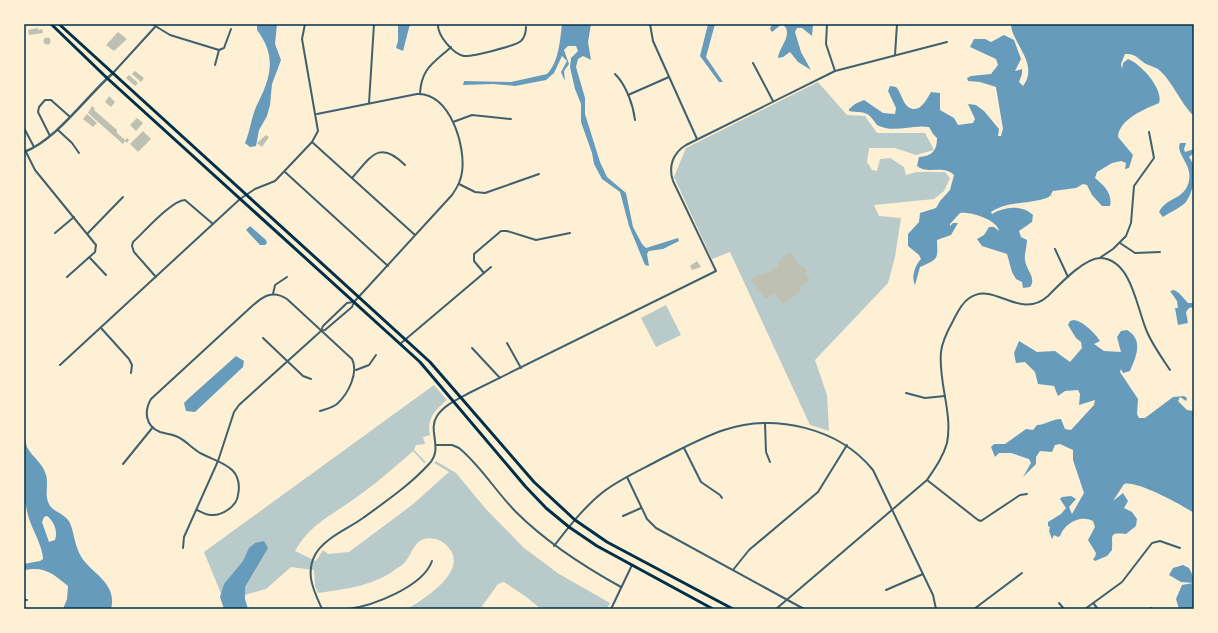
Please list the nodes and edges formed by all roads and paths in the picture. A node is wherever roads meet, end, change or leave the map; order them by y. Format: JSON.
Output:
{"nodes":[{"id":1,"x":51,"y":24,"type":"edge"},
{"id":2,"x":58,"y":24,"type":"edge"},
{"id":3,"x":152,"y":24,"type":"edge"},
{"id":4,"x":305,"y":24,"type":"edge"},
{"id":5,"x":374,"y":24,"type":"edge"},
{"id":6,"x":438,"y":24,"type":"edge"},
{"id":7,"x":650,"y":24,"type":"edge"},
{"id":8,"x":827,"y":24,"type":"edge"},
{"id":9,"x":897,"y":24,"type":"edge"},
{"id":10,"x":155,"y":27,"type":"junction"},
{"id":11,"x":526,"y":27,"type":"dead end"},
{"id":12,"x":230,"y":29,"type":"dead end"},
{"id":13,"x":947,"y":42,"type":"dead end"},
{"id":14,"x":451,"y":47,"type":"junction"},
{"id":15,"x":219,"y":50,"type":"junction"},
{"id":16,"x":895,"y":55,"type":"junction"},
{"id":17,"x":753,"y":63,"type":"dead end"},
{"id":18,"x":215,"y":65,"type":"dead end"},
{"id":19,"x":836,"y":72,"type":"junction"},
{"id":20,"x":112,"y":74,"type":"junction"},
{"id":21,"x":615,"y":74,"type":"dead end"},
{"id":22,"x":669,"y":77,"type":"junction"},
{"id":23,"x":107,"y":78,"type":"junction"},
{"id":24,"x":420,"y":94,"type":"junction"},
{"id":25,"x":628,"y":95,"type":"junction"},
{"id":26,"x":773,"y":101,"type":"junction"},
{"id":27,"x":369,"y":103,"type":"junction"},
{"id":28,"x":317,"y":114,"type":"junction"},
{"id":29,"x":69,"y":116,"type":"junction"},
{"id":30,"x":511,"y":119,"type":"dead end"},
{"id":31,"x":634,"y":120,"type":"dead end"},
{"id":32,"x":453,"y":122,"type":"junction"},
{"id":33,"x":24,"y":128,"type":"edge"},
{"id":34,"x":57,"y":129,"type":"junction"},
{"id":35,"x":1149,"y":132,"type":"dead end"},
{"id":36,"x":50,"y":136,"type":"junction"},
{"id":37,"x":696,"y":140,"type":"junction"},
{"id":38,"x":312,"y":142,"type":"junction"},
{"id":39,"x":34,"y":147,"type":"junction"},
{"id":40,"x":25,"y":152,"type":"edge"},
{"id":41,"x":79,"y":153,"type":"dead end"},
{"id":42,"x":405,"y":165,"type":"dead end"},
{"id":43,"x":285,"y":172,"type":"junction"},
{"id":44,"x":539,"y":174,"type":"dead end"},
{"id":45,"x":352,"y":178,"type":"junction"},
{"id":46,"x":459,"y":184,"type":"junction"},
{"id":47,"x":246,"y":195,"type":"junction"},
{"id":48,"x":123,"y":197,"type":"dead end"},
{"id":49,"x":240,"y":199,"type":"junction"},
{"id":50,"x":74,"y":217,"type":"junction"},
{"id":51,"x":213,"y":224,"type":"junction"},
{"id":52,"x":55,"y":233,"type":"dead end"},
{"id":53,"x":570,"y":233,"type":"dead end"},
{"id":54,"x":87,"y":234,"type":"junction"},
{"id":55,"x":415,"y":235,"type":"junction"},
{"id":56,"x":1120,"y":243,"type":"junction"},
{"id":57,"x":1055,"y":249,"type":"dead end"},
{"id":58,"x":1160,"y":252,"type":"dead end"},
{"id":59,"x":90,"y":258,"type":"junction"},
{"id":60,"x":1100,"y":258,"type":"junction"},
{"id":61,"x":388,"y":266,"type":"junction"},
{"id":62,"x":491,"y":267,"type":"dead end"},
{"id":63,"x":484,"y":273,"type":"junction"},
{"id":64,"x":106,"y":275,"type":"dead end"},
{"id":65,"x":67,"y":277,"type":"dead end"},
{"id":66,"x":156,"y":277,"type":"junction"},
{"id":67,"x":287,"y":277,"type":"dead end"},
{"id":68,"x":1068,"y":277,"type":"junction"},
{"id":69,"x":273,"y":294,"type":"junction"},
{"id":70,"x":359,"y":297,"type":"junction"},
{"id":71,"x":354,"y":302,"type":"junction"},
{"id":72,"x":101,"y":328,"type":"junction"},
{"id":73,"x":321,"y":331,"type":"junction"},
{"id":74,"x":263,"y":338,"type":"dead end"},
{"id":75,"x":406,"y":339,"type":"junction"},
{"id":76,"x":507,"y":343,"type":"dead end"},
{"id":77,"x":400,"y":344,"type":"junction"},
{"id":78,"x":472,"y":348,"type":"dead end"},
{"id":79,"x":376,"y":355,"type":"dead end"},
{"id":80,"x":287,"y":361,"type":"junction"},
{"id":81,"x":60,"y":365,"type":"dead end"},
{"id":82,"x":521,"y":368,"type":"junction"},
{"id":83,"x":356,"y":370,"type":"junction"},
{"id":84,"x":1170,"y":370,"type":"dead end"},
{"id":85,"x":131,"y":374,"type":"dead end"},
{"id":86,"x":500,"y":378,"type":"junction"},
{"id":87,"x":311,"y":380,"type":"dead end"},
{"id":88,"x":906,"y":393,"type":"dead end"},
{"id":89,"x":945,"y":396,"type":"junction"},
{"id":90,"x":460,"y":398,"type":"junction"},
{"id":91,"x":454,"y":401,"type":"junction"},
{"id":92,"x":320,"y":411,"type":"dead end"},
{"id":93,"x":765,"y":423,"type":"junction"},
{"id":94,"x":153,"y":427,"type":"junction"},
{"id":95,"x":436,"y":445,"type":"junction"},
{"id":96,"x":847,"y":445,"type":"junction"},
{"id":97,"x":684,"y":448,"type":"junction"},
{"id":98,"x":218,"y":461,"type":"junction"},
{"id":99,"x":770,"y":462,"type":"dead end"},
{"id":100,"x":123,"y":464,"type":"dead end"},
{"id":101,"x":627,"y":477,"type":"junction"},
{"id":102,"x":927,"y":480,"type":"junction"},
{"id":103,"x":1027,"y":494,"type":"dead end"},
{"id":104,"x":722,"y":498,"type":"dead end"},
{"id":105,"x":641,"y":508,"type":"junction"},
{"id":106,"x":197,"y":510,"type":"junction"},
{"id":107,"x":893,"y":511,"type":"junction"},
{"id":108,"x":624,"y":516,"type":"dead end"},
{"id":109,"x":575,"y":520,"type":"junction"},
{"id":110,"x":569,"y":527,"type":"junction"},
{"id":111,"x":554,"y":546,"type":"junction"},
{"id":112,"x":183,"y":548,"type":"dead end"},
{"id":113,"x":1180,"y":548,"type":"dead end"},
{"id":114,"x":432,"y":561,"type":"dead end"},
{"id":115,"x":632,"y":565,"type":"junction"},
{"id":116,"x":733,"y":571,"type":"junction"},
{"id":117,"x":1022,"y":573,"type":"dead end"},
{"id":118,"x":923,"y":574,"type":"junction"},
{"id":119,"x":621,"y":587,"type":"junction"},
{"id":120,"x":886,"y":590,"type":"dead end"},
{"id":121,"x":787,"y":600,"type":"junction"},
{"id":122,"x":1059,"y":603,"type":"dead end"},
{"id":123,"x":1093,"y":603,"type":"junction"},
{"id":124,"x":322,"y":609,"type":"edge"},
{"id":125,"x":348,"y":609,"type":"edge"},
{"id":126,"x":610,"y":609,"type":"edge"},
{"id":127,"x":714,"y":609,"type":"edge"},
{"id":128,"x":733,"y":609,"type":"edge"},
{"id":129,"x":776,"y":609,"type":"edge"},
{"id":130,"x":804,"y":609,"type":"edge"},
{"id":131,"x":936,"y":609,"type":"edge"},
{"id":132,"x":974,"y":609,"type":"edge"},
{"id":133,"x":1064,"y":609,"type":"edge"},
{"id":134,"x":1085,"y":609,"type":"edge"},
{"id":135,"x":1098,"y":609,"type":"edge"}],
"edges":[{"from":1,"to":23,"type":"main road"},
{"from":2,"to":20,"type":"main road"},
{"from":3,"to":10,"type":"street"},
{"from":4,"to":28,"type":"street"},
{"from":5,"to":27,"type":"street"},
{"from":6,"to":14,"type":"street"},
{"from":7,"to":22,"type":"street"},
{"from":8,"to":19,"type":"street"},
{"from":9,"to":16,"type":"street"},
{"from":10,"to":15,"type":"street"},
{"from":10,"to":20,"type":"street"},
{"from":11,"to":14,"type":"street"},
{"from":12,"to":15,"type":"street"},
{"from":13,"to":16,"type":"street"},
{"from":14,"to":24,"type":"street"},
{"from":15,"to":18,"type":"street"},
{"from":16,"to":19,"type":"street"},
{"from":17,"to":26,"type":"street"},
{"from":19,"to":26,"type":"street"},
{"from":20,"to":23,"type":"street"},
{"from":20,"to":47,"type":"main road"},
{"from":21,"to":25,"type":"street"},
{"from":22,"to":25,"type":"street"},
{"from":22,"to":37,"type":"street"},
{"from":23,"to":29,"type":"street"},
{"from":23,"to":49,"type":"main road"},
{"from":24,"to":27,"type":"street"},
{"from":24,"to":32,"type":"street"},
{"from":25,"to":31,"type":"street"},
{"from":26,"to":37,"type":"street"},
{"from":27,"to":28,"type":"street"},
{"from":28,"to":38,"type":"street"},
{"from":29,"to":34,"type":"street"},
{"from":29,"to":36,"type":"street"},
{"from":30,"to":32,"type":"street"},
{"from":32,"to":46,"type":"street"},
{"from":33,"to":39,"type":"street"},
{"from":34,"to":36,"type":"street"},
{"from":34,"to":41,"type":"street"},
{"from":35,"to":56,"type":"street"},
{"from":36,"to":39,"type":"street"},
{"from":37,"to":82,"type":"street"},
{"from":38,"to":43,"type":"street"},
{"from":38,"to":45,"type":"street"},
{"from":39,"to":40,"type":"street"},
{"from":40,"to":50,"type":"street"},
{"from":42,"to":45,"type":"street"},
{"from":43,"to":47,"type":"street"},
{"from":43,"to":61,"type":"street"},
{"from":44,"to":46,"type":"street"},
{"from":45,"to":55,"type":"street"},
{"from":46,"to":55,"type":"street"},
{"from":47,"to":49,"type":"street"},
{"from":47,"to":70,"type":"main road"},
{"from":48,"to":54,"type":"street"},
{"from":49,"to":51,"type":"street"},
{"from":49,"to":71,"type":"main road"},
{"from":50,"to":52,"type":"street"},
{"from":50,"to":54,"type":"street"},
{"from":51,"to":66,"type":"street"},
{"from":51,"to":66,"type":"street"},
{"from":53,"to":63,"type":"street"},
{"from":54,"to":59,"type":"street"},
{"from":55,"to":61,"type":"street"},
{"from":56,"to":58,"type":"street"},
{"from":56,"to":60,"type":"street"},
{"from":57,"to":68,"type":"street"},
{"from":59,"to":64,"type":"street"},
{"from":59,"to":65,"type":"street"},
{"from":60,"to":68,"type":"street"},
{"from":60,"to":84,"type":"street"},
{"from":61,"to":70,"type":"street"},
{"from":62,"to":63,"type":"street"},
{"from":63,"to":75,"type":"street"},
{"from":66,"to":72,"type":"street"},
{"from":67,"to":69,"type":"street"},
{"from":68,"to":89,"type":"street"},
{"from":69,"to":73,"type":"street"},
{"from":69,"to":94,"type":"street"},
{"from":70,"to":71,"type":"street"},
{"from":70,"to":75,"type":"main road"},
{"from":71,"to":73,"type":"street"},
{"from":71,"to":73,"type":"street"},
{"from":71,"to":77,"type":"main road"},
{"from":72,"to":81,"type":"street"},
{"from":72,"to":85,"type":"street"},
{"from":73,"to":80,"type":"street"},
{"from":73,"to":83,"type":"street"},
{"from":74,"to":80,"type":"street"},
{"from":75,"to":77,"type":"street"},
{"from":75,"to":90,"type":"main road"},
{"from":76,"to":82,"type":"street"},
{"from":77,"to":91,"type":"main road"},
{"from":78,"to":86,"type":"street"},
{"from":79,"to":83,"type":"street"},
{"from":80,"to":87,"type":"street"},
{"from":80,"to":98,"type":"street"},
{"from":82,"to":86,"type":"street"},
{"from":83,"to":92,"type":"street"},
{"from":86,"to":90,"type":"street"},
{"from":88,"to":89,"type":"street"},
{"from":89,"to":102,"type":"street"},
{"from":90,"to":91,"type":"street"},
{"from":90,"to":109,"type":"main road"},
{"from":91,"to":95,"type":"street"},
{"from":91,"to":110,"type":"main road"},
{"from":93,"to":96,"type":"street"},
{"from":93,"to":97,"type":"street"},
{"from":93,"to":99,"type":"street"},
{"from":94,"to":98,"type":"street"},
{"from":94,"to":100,"type":"street"},
{"from":95,"to":111,"type":"street"},
{"from":95,"to":124,"type":"street"},
{"from":96,"to":107,"type":"street"},
{"from":96,"to":116,"type":"street"},
{"from":97,"to":101,"type":"street"},
{"from":97,"to":104,"type":"street"},
{"from":98,"to":106,"type":"street"},
{"from":98,"to":106,"type":"street"},
{"from":101,"to":105,"type":"street"},
{"from":101,"to":109,"type":"street"},
{"from":102,"to":103,"type":"street"},
{"from":102,"to":107,"type":"street"},
{"from":105,"to":108,"type":"street"},
{"from":105,"to":116,"type":"street"},
{"from":106,"to":112,"type":"street"},
{"from":107,"to":118,"type":"street"},
{"from":107,"to":121,"type":"street"},
{"from":109,"to":110,"type":"street"},
{"from":109,"to":128,"type":"main road"},
{"from":110,"to":111,"type":"street"},
{"from":110,"to":115,"type":"main road"},
{"from":111,"to":119,"type":"street"},
{"from":113,"to":123,"type":"street"},
{"from":114,"to":125,"type":"street"},
{"from":115,"to":119,"type":"street"},
{"from":115,"to":127,"type":"main road"},
{"from":116,"to":121,"type":"street"},
{"from":117,"to":132,"type":"street"},
{"from":118,"to":120,"type":"street"},
{"from":118,"to":131,"type":"street"},
{"from":119,"to":126,"type":"street"},
{"from":121,"to":129,"type":"street"},
{"from":121,"to":130,"type":"street"},
{"from":122,"to":133,"type":"street"},
{"from":123,"to":134,"type":"street"},
{"from":123,"to":135,"type":"street"}]}
